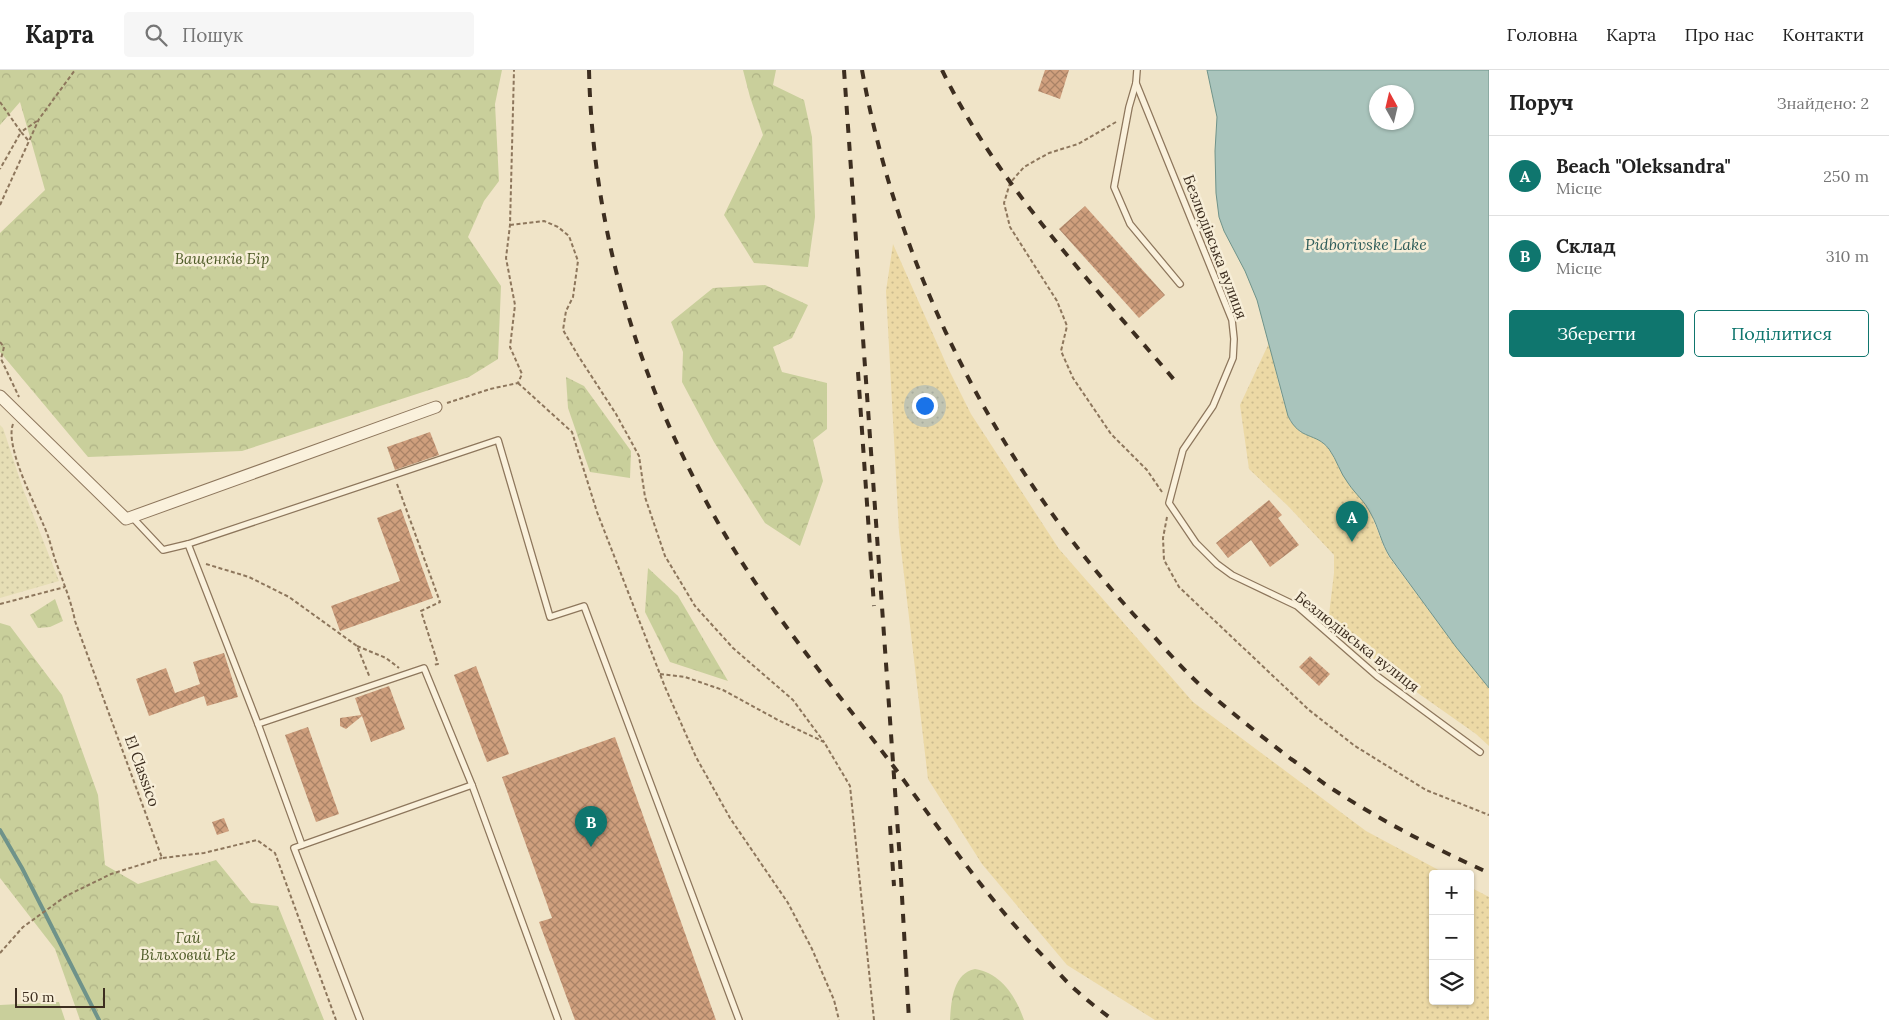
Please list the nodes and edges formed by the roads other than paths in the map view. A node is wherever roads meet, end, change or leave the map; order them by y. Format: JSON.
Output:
{"nodes":[{"id":1,"x":1137,"y":70,"type":"edge"},
{"id":2,"x":1136,"y":83,"type":"junction"},
{"id":3,"x":1180,"y":284,"type":"dead end"},
{"id":4,"x":0,"y":396,"type":"edge"},
{"id":5,"x":436,"y":407,"type":"road end"},
{"id":6,"x":132,"y":517,"type":"junction"},
{"id":7,"x":188,"y":544,"type":"junction"},
{"id":8,"x":258,"y":724,"type":"junction"},
{"id":9,"x":1480,"y":752,"type":"dead end"},
{"id":10,"x":472,"y":785,"type":"junction"},
{"id":11,"x":302,"y":845,"type":"junction"},
{"id":12,"x":360,"y":1020,"type":"edge"},
{"id":13,"x":558,"y":1020,"type":"edge"},
{"id":14,"x":739,"y":1020,"type":"edge"}],
"edges":[{"from":1,"to":2,"type":"lane","name":"Безлюдівська вулиця"},
{"from":2,"to":3,"type":"lane"},
{"from":2,"to":9,"type":"lane","name":"Безлюдівська вулиця"},
{"from":4,"to":6,"type":"street"},
{"from":5,"to":6,"type":"street"},
{"from":6,"to":7,"type":"lane"},
{"from":7,"to":8,"type":"lane"},
{"from":7,"to":14,"type":"lane"},
{"from":8,"to":10,"type":"lane"},
{"from":8,"to":11,"type":"lane"},
{"from":10,"to":11,"type":"lane"},
{"from":10,"to":13,"type":"lane"},
{"from":11,"to":12,"type":"lane"}]}
